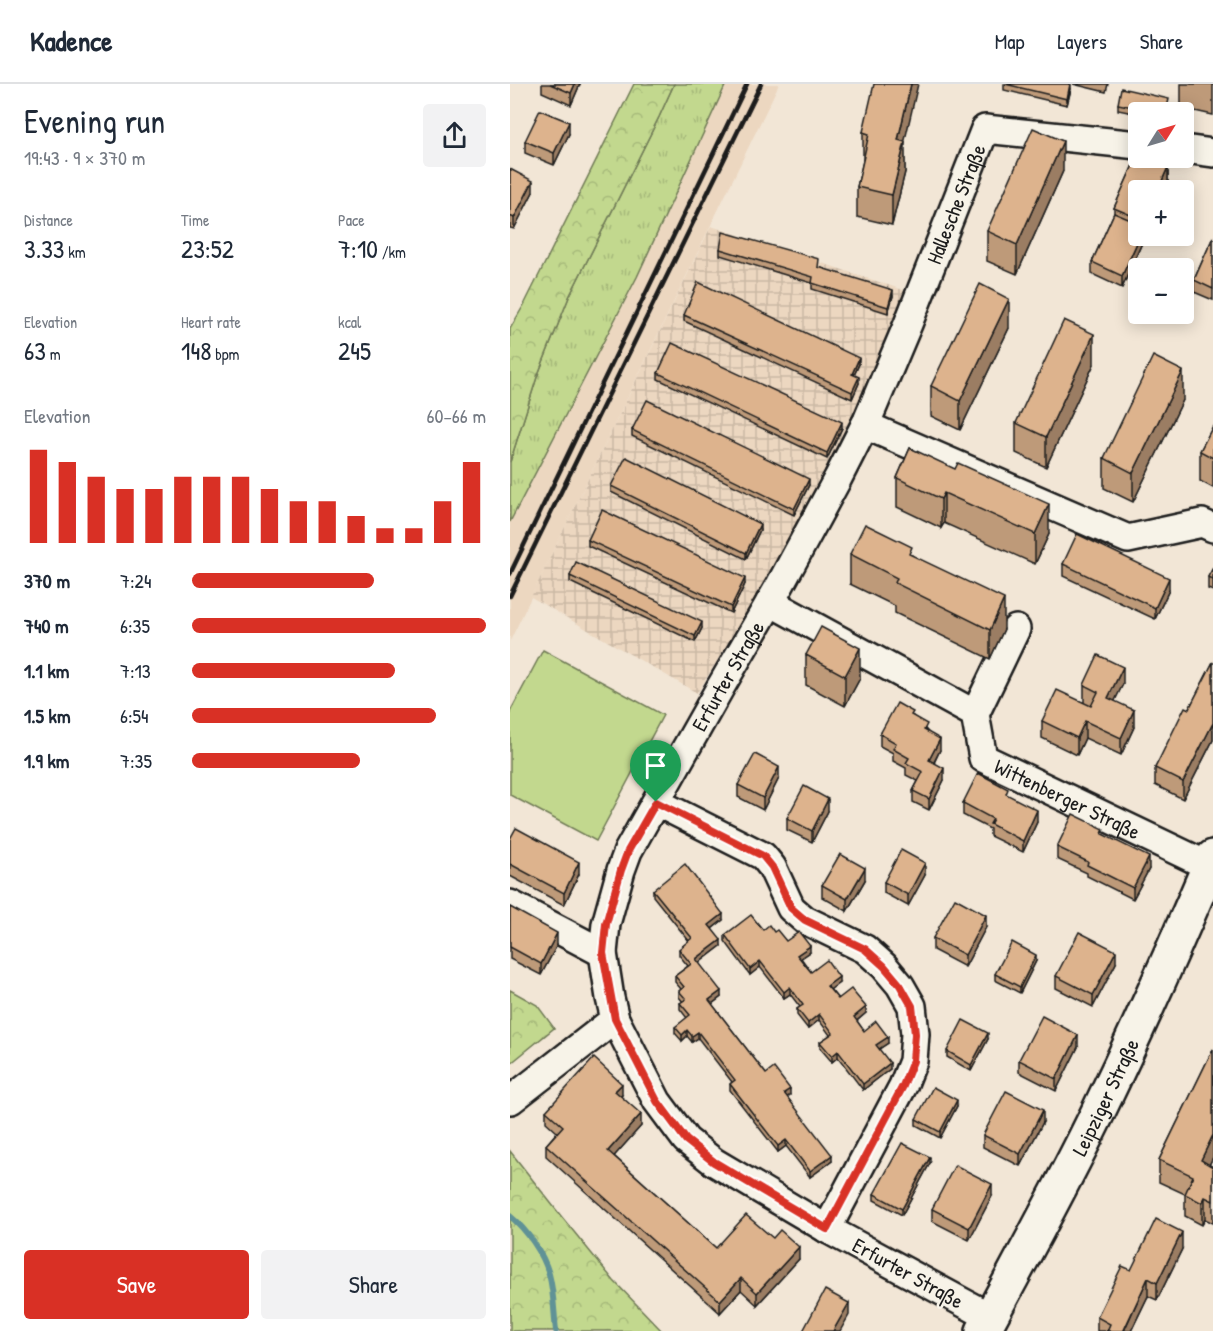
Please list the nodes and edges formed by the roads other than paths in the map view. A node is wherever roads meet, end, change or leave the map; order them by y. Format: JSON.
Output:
{"nodes":[{"id":1,"x":1128,"y":144,"type":"edge"},
{"id":2,"x":1194,"y":150,"type":"edge"},
{"id":3,"x":1213,"y":153,"type":"edge"},
{"id":4,"x":866,"y":423,"type":"junction"},
{"id":5,"x":1213,"y":528,"type":"edge"},
{"id":6,"x":770,"y":602,"type":"junction"},
{"id":7,"x":1016,"y":629,"type":"dead end"},
{"id":8,"x":975,"y":714,"type":"junction"},
{"id":9,"x":656,"y":802,"type":"junction"},
{"id":10,"x":1212,"y":864,"type":"edge"},
{"id":11,"x":510,"y":904,"type":"edge"},
{"id":12,"x":603,"y":953,"type":"junction"},
{"id":13,"x":615,"y":1019,"type":"junction"},
{"id":14,"x":510,"y":1100,"type":"edge"},
{"id":15,"x":827,"y":1229,"type":"junction"},
{"id":16,"x":986,"y":1324,"type":"edge"}],
"edges":[{"from":1,"to":4,"type":"street","name":"Hallesche Straße"},
{"from":2,"to":3,"type":"street"},
{"from":4,"to":5,"type":"street"},
{"from":4,"to":6,"type":"street","name":"Erfurter Straße"},
{"from":6,"to":8,"type":"street"},
{"from":6,"to":9,"type":"street","name":"Erfurter Straße"},
{"from":7,"to":8,"type":"street"},
{"from":8,"to":10,"type":"street","name":"Wittenberger Straße"},
{"from":9,"to":12,"type":"street","name":"Erfurter Straße"},
{"from":9,"to":15,"type":"street"},
{"from":10,"to":16,"type":"main road","name":"Leipziger Straße"},
{"from":11,"to":12,"type":"street"},
{"from":12,"to":13,"type":"street","name":"Erfurter Straße"},
{"from":13,"to":14,"type":"street"},
{"from":13,"to":15,"type":"street","name":"Erfurter Straße"},
{"from":15,"to":16,"type":"street","name":"Erfurter Straße"}]}
